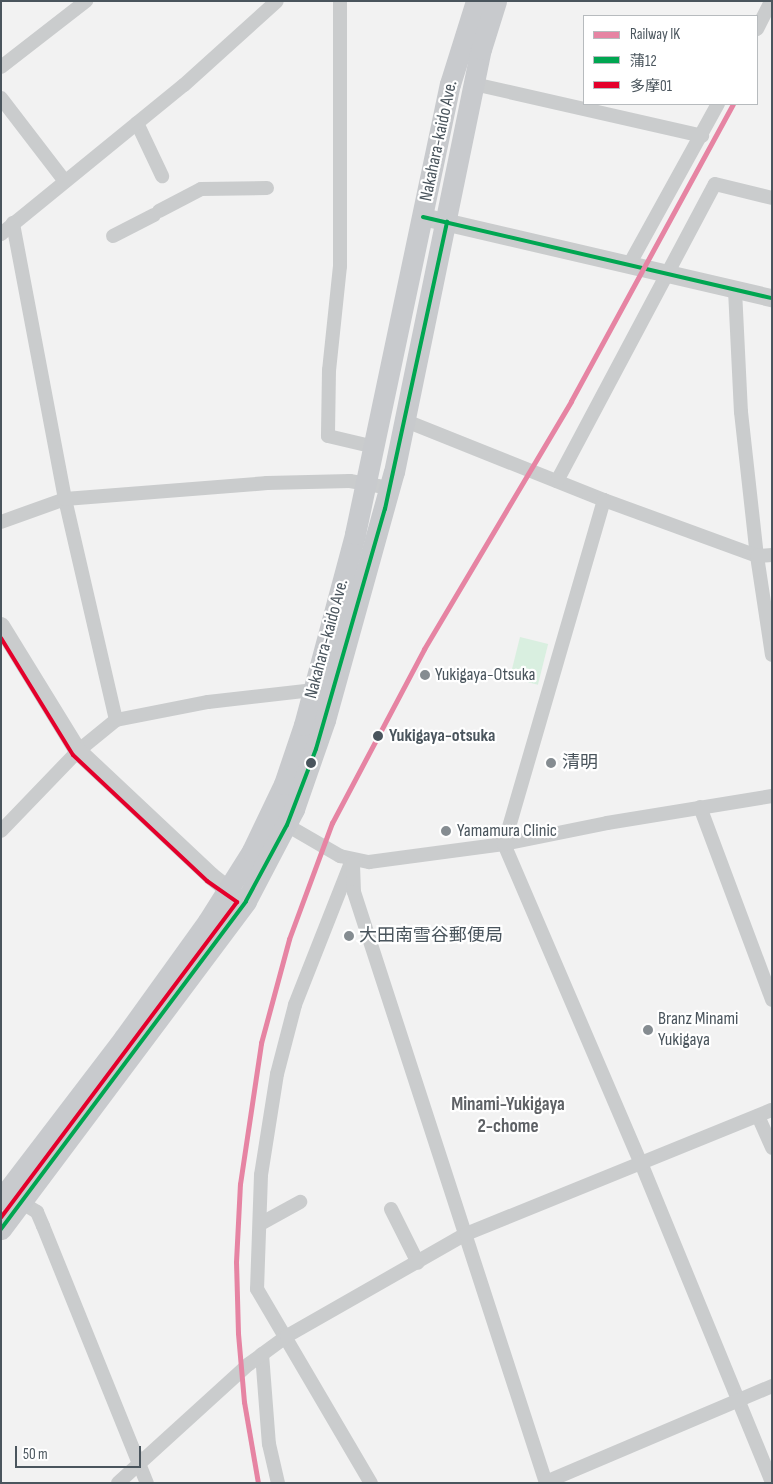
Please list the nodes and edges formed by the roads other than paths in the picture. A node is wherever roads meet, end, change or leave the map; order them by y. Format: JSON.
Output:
{"nodes":[{"id":1,"x":86,"y":1,"type":"edge"},
{"id":2,"x":277,"y":1,"type":"edge"},
{"id":3,"x":340,"y":1,"type":"edge"},
{"id":4,"x":476,"y":1,"type":"edge"},
{"id":5,"x":496,"y":1,"type":"edge"},
{"id":6,"x":771,"y":1,"type":"edge"},
{"id":7,"x":758,"y":27,"type":"edge"},
{"id":8,"x":1,"y":67,"type":"edge"},
{"id":9,"x":474,"y":84,"type":"junction"},
{"id":10,"x":1,"y":98,"type":"edge"},
{"id":11,"x":718,"y":105,"type":"edge"},
{"id":12,"x":137,"y":123,"type":"junction"},
{"id":13,"x":702,"y":136,"type":"junction"},
{"id":14,"x":162,"y":176,"type":"dead end"},
{"id":15,"x":64,"y":180,"type":"junction"},
{"id":16,"x":267,"y":188,"type":"dead end"},
{"id":17,"x":772,"y":198,"type":"edge"},
{"id":18,"x":423,"y":217,"type":"junction"},
{"id":19,"x":446,"y":222,"type":"junction"},
{"id":20,"x":13,"y":223,"type":"junction"},
{"id":21,"x":1,"y":234,"type":"edge"},
{"id":22,"x":112,"y":236,"type":"dead end"},
{"id":23,"x":630,"y":265,"type":"junction"},
{"id":24,"x":668,"y":276,"type":"junction"},
{"id":25,"x":735,"y":290,"type":"junction"},
{"id":26,"x":772,"y":298,"type":"edge"},
{"id":27,"x":406,"y":421,"type":"junction"},
{"id":28,"x":375,"y":447,"type":"junction"},
{"id":29,"x":557,"y":480,"type":"junction"},
{"id":30,"x":366,"y":482,"type":"junction"},
{"id":31,"x":390,"y":488,"type":"junction"},
{"id":32,"x":65,"y":499,"type":"junction"},
{"id":33,"x":604,"y":500,"type":"junction"},
{"id":34,"x":1,"y":522,"type":"edge"},
{"id":35,"x":756,"y":556,"type":"junction"},
{"id":36,"x":772,"y":556,"type":"edge"},
{"id":37,"x":1,"y":626,"type":"edge"},
{"id":38,"x":772,"y":655,"type":"edge"},
{"id":39,"x":314,"y":690,"type":"junction"},
{"id":40,"x":116,"y":720,"type":"junction"},
{"id":41,"x":78,"y":751,"type":"junction"},
{"id":42,"x":772,"y":796,"type":"edge"},
{"id":43,"x":700,"y":807,"type":"junction"},
{"id":44,"x":278,"y":820,"type":"junction"},
{"id":45,"x":1,"y":831,"type":"edge"},
{"id":46,"x":504,"y":844,"type":"junction"},
{"id":47,"x":352,"y":860,"type":"junction"},
{"id":48,"x":228,"y":890,"type":"junction"},
{"id":49,"x":246,"y":902,"type":"junction"},
{"id":50,"x":772,"y":1000,"type":"edge"},
{"id":51,"x":772,"y":1110,"type":"edge"},
{"id":52,"x":758,"y":1116,"type":"junction"},
{"id":53,"x":772,"y":1148,"type":"edge"},
{"id":54,"x":641,"y":1163,"type":"junction"},
{"id":55,"x":7,"y":1196,"type":"edge"},
{"id":56,"x":300,"y":1202,"type":"dead end"},
{"id":57,"x":391,"y":1209,"type":"dead end"},
{"id":58,"x":260,"y":1224,"type":"junction"},
{"id":59,"x":1,"y":1229,"type":"edge"},
{"id":60,"x":466,"y":1234,"type":"junction"},
{"id":61,"x":418,"y":1263,"type":"junction"},
{"id":62,"x":286,"y":1336,"type":"junction"},
{"id":63,"x":262,"y":1354,"type":"junction"},
{"id":64,"x":772,"y":1386,"type":"edge"},
{"id":65,"x":739,"y":1400,"type":"junction"},
{"id":66,"x":139,"y":1464,"type":"junction"},
{"id":67,"x":772,"y":1482,"type":"edge"},
{"id":68,"x":118,"y":1483,"type":"edge"},
{"id":69,"x":147,"y":1483,"type":"edge"},
{"id":70,"x":278,"y":1483,"type":"edge"},
{"id":71,"x":371,"y":1483,"type":"edge"},
{"id":72,"x":546,"y":1483,"type":"edge"}],
"edges":[{"from":1,"to":8,"type":"street"},
{"from":2,"to":12,"type":"street"},
{"from":3,"to":28,"type":"street"},
{"from":4,"to":18,"type":"main road","name":"Nakahara-kaido Ave."},
{"from":5,"to":9,"type":"main road","name":"Nakahara-kaido Ave."},
{"from":6,"to":7,"type":"street"},
{"from":9,"to":13,"type":"street"},
{"from":9,"to":19,"type":"main road","name":"Nakahara-kaido Ave."},
{"from":10,"to":15,"type":"street"},
{"from":11,"to":13,"type":"street"},
{"from":12,"to":14,"type":"street"},
{"from":12,"to":15,"type":"street"},
{"from":13,"to":23,"type":"street"},
{"from":15,"to":20,"type":"street"},
{"from":16,"to":22,"type":"street"},
{"from":17,"to":24,"type":"street"},
{"from":18,"to":19,"type":"street"},
{"from":18,"to":28,"type":"main road","name":"Nakahara-kaido Ave."},
{"from":19,"to":23,"type":"street"},
{"from":19,"to":27,"type":"main road","name":"Nakahara-kaido Ave."},
{"from":20,"to":21,"type":"street"},
{"from":20,"to":32,"type":"street"},
{"from":23,"to":24,"type":"street"},
{"from":24,"to":25,"type":"street"},
{"from":24,"to":29,"type":"street"},
{"from":25,"to":26,"type":"street"},
{"from":25,"to":35,"type":"street"},
{"from":27,"to":29,"type":"street"},
{"from":27,"to":31,"type":"main road","name":"Nakahara-kaido Ave."},
{"from":28,"to":30,"type":"main road","name":"Nakahara-kaido Ave."},
{"from":29,"to":33,"type":"street"},
{"from":30,"to":31,"type":"street"},
{"from":30,"to":32,"type":"street"},
{"from":30,"to":39,"type":"main road","name":"Nakahara-kaido Ave."},
{"from":31,"to":44,"type":"main road","name":"Nakahara-kaido Ave."},
{"from":32,"to":34,"type":"street"},
{"from":32,"to":40,"type":"street"},
{"from":33,"to":35,"type":"street"},
{"from":33,"to":46,"type":"street"},
{"from":35,"to":36,"type":"street"},
{"from":35,"to":38,"type":"street"},
{"from":37,"to":41,"type":"street"},
{"from":39,"to":40,"type":"street"},
{"from":39,"to":44,"type":"main road","name":"Nakahara-kaido Ave."},
{"from":40,"to":41,"type":"street"},
{"from":41,"to":45,"type":"street"},
{"from":41,"to":48,"type":"street"},
{"from":42,"to":43,"type":"street"},
{"from":43,"to":46,"type":"street"},
{"from":43,"to":50,"type":"street"},
{"from":44,"to":47,"type":"street"},
{"from":44,"to":48,"type":"main road","name":"Nakahara-kaido Ave."},
{"from":44,"to":49,"type":"main road","name":"Nakahara-kaido Ave."},
{"from":46,"to":47,"type":"street"},
{"from":46,"to":54,"type":"street"},
{"from":47,"to":58,"type":"street"},
{"from":47,"to":60,"type":"street"},
{"from":48,"to":49,"type":"street"},
{"from":48,"to":55,"type":"main road","name":"Nakahara-kaido Ave."},
{"from":49,"to":55,"type":"main road","name":"Nakahara-kaido Ave."},
{"from":51,"to":52,"type":"street"},
{"from":52,"to":53,"type":"street"},
{"from":52,"to":54,"type":"street"},
{"from":54,"to":60,"type":"street"},
{"from":54,"to":65,"type":"street"},
{"from":55,"to":59,"type":"main road","name":"Nakahara-kaido Ave."},
{"from":55,"to":66,"type":"street"},
{"from":56,"to":58,"type":"street"},
{"from":57,"to":61,"type":"street"},
{"from":58,"to":62,"type":"street"},
{"from":60,"to":61,"type":"street"},
{"from":60,"to":72,"type":"street"},
{"from":61,"to":62,"type":"street"},
{"from":62,"to":63,"type":"street"},
{"from":62,"to":71,"type":"street"},
{"from":63,"to":66,"type":"street"},
{"from":63,"to":70,"type":"street"},
{"from":64,"to":65,"type":"street"},
{"from":65,"to":67,"type":"street"},
{"from":65,"to":72,"type":"street"},
{"from":66,"to":68,"type":"street"},
{"from":66,"to":69,"type":"street"}]}
